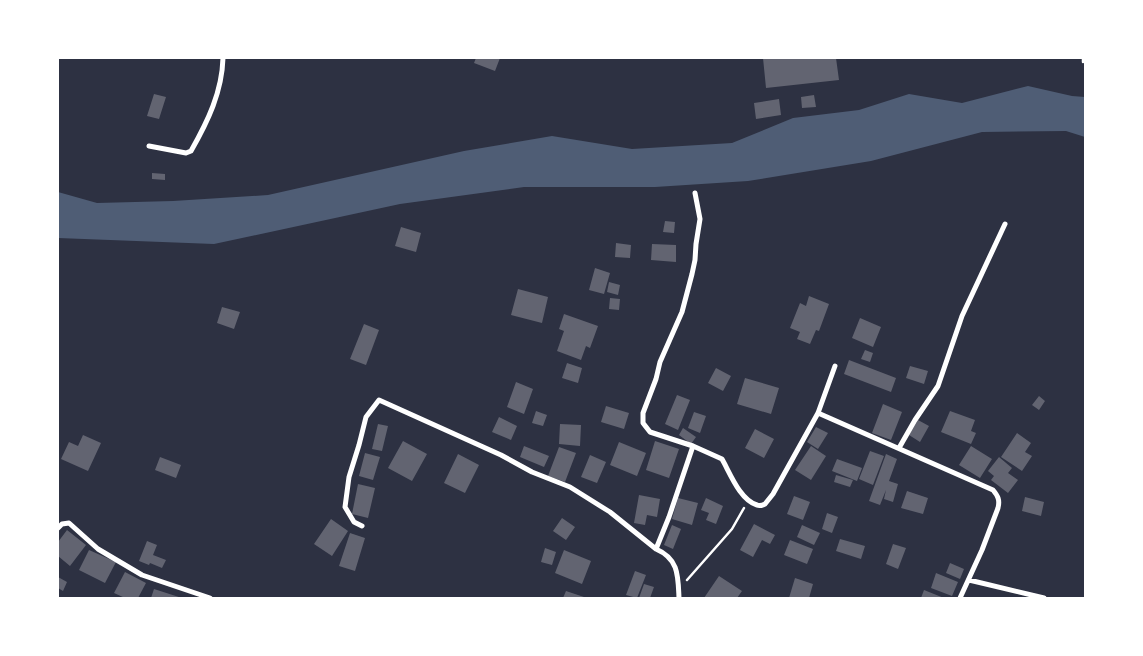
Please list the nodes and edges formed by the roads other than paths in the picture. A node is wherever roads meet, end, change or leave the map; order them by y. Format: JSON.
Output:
{"nodes":[{"id":1,"x":223,"y":58,"type":"edge"},
{"id":2,"x":149,"y":146,"type":"dead end"},
{"id":3,"x":695,"y":193,"type":"dead end"},
{"id":4,"x":1005,"y":224,"type":"dead end"},
{"id":5,"x":835,"y":366,"type":"dead end"},
{"id":6,"x":818,"y":413,"type":"junction"},
{"id":7,"x":693,"y":446,"type":"junction"},
{"id":8,"x":899,"y":448,"type":"junction"},
{"id":9,"x":362,"y":526,"type":"dead end"},
{"id":10,"x":58,"y":528,"type":"edge"},
{"id":11,"x":656,"y":549,"type":"junction"},
{"id":12,"x":969,"y":580,"type":"junction"},
{"id":13,"x":210,"y":598,"type":"edge"},
{"id":14,"x":679,"y":598,"type":"edge"},
{"id":15,"x":960,"y":598,"type":"edge"},
{"id":16,"x":1044,"y":598,"type":"edge"}],
"edges":[{"from":1,"to":2,"type":"street"},
{"from":3,"to":7,"type":"street"},
{"from":4,"to":8,"type":"street"},
{"from":5,"to":6,"type":"street"},
{"from":6,"to":7,"type":"street"},
{"from":6,"to":8,"type":"street"},
{"from":7,"to":11,"type":"street"},
{"from":8,"to":12,"type":"street"},
{"from":9,"to":11,"type":"street"},
{"from":10,"to":13,"type":"street"},
{"from":11,"to":14,"type":"street"},
{"from":12,"to":15,"type":"street"},
{"from":12,"to":16,"type":"street"}]}
